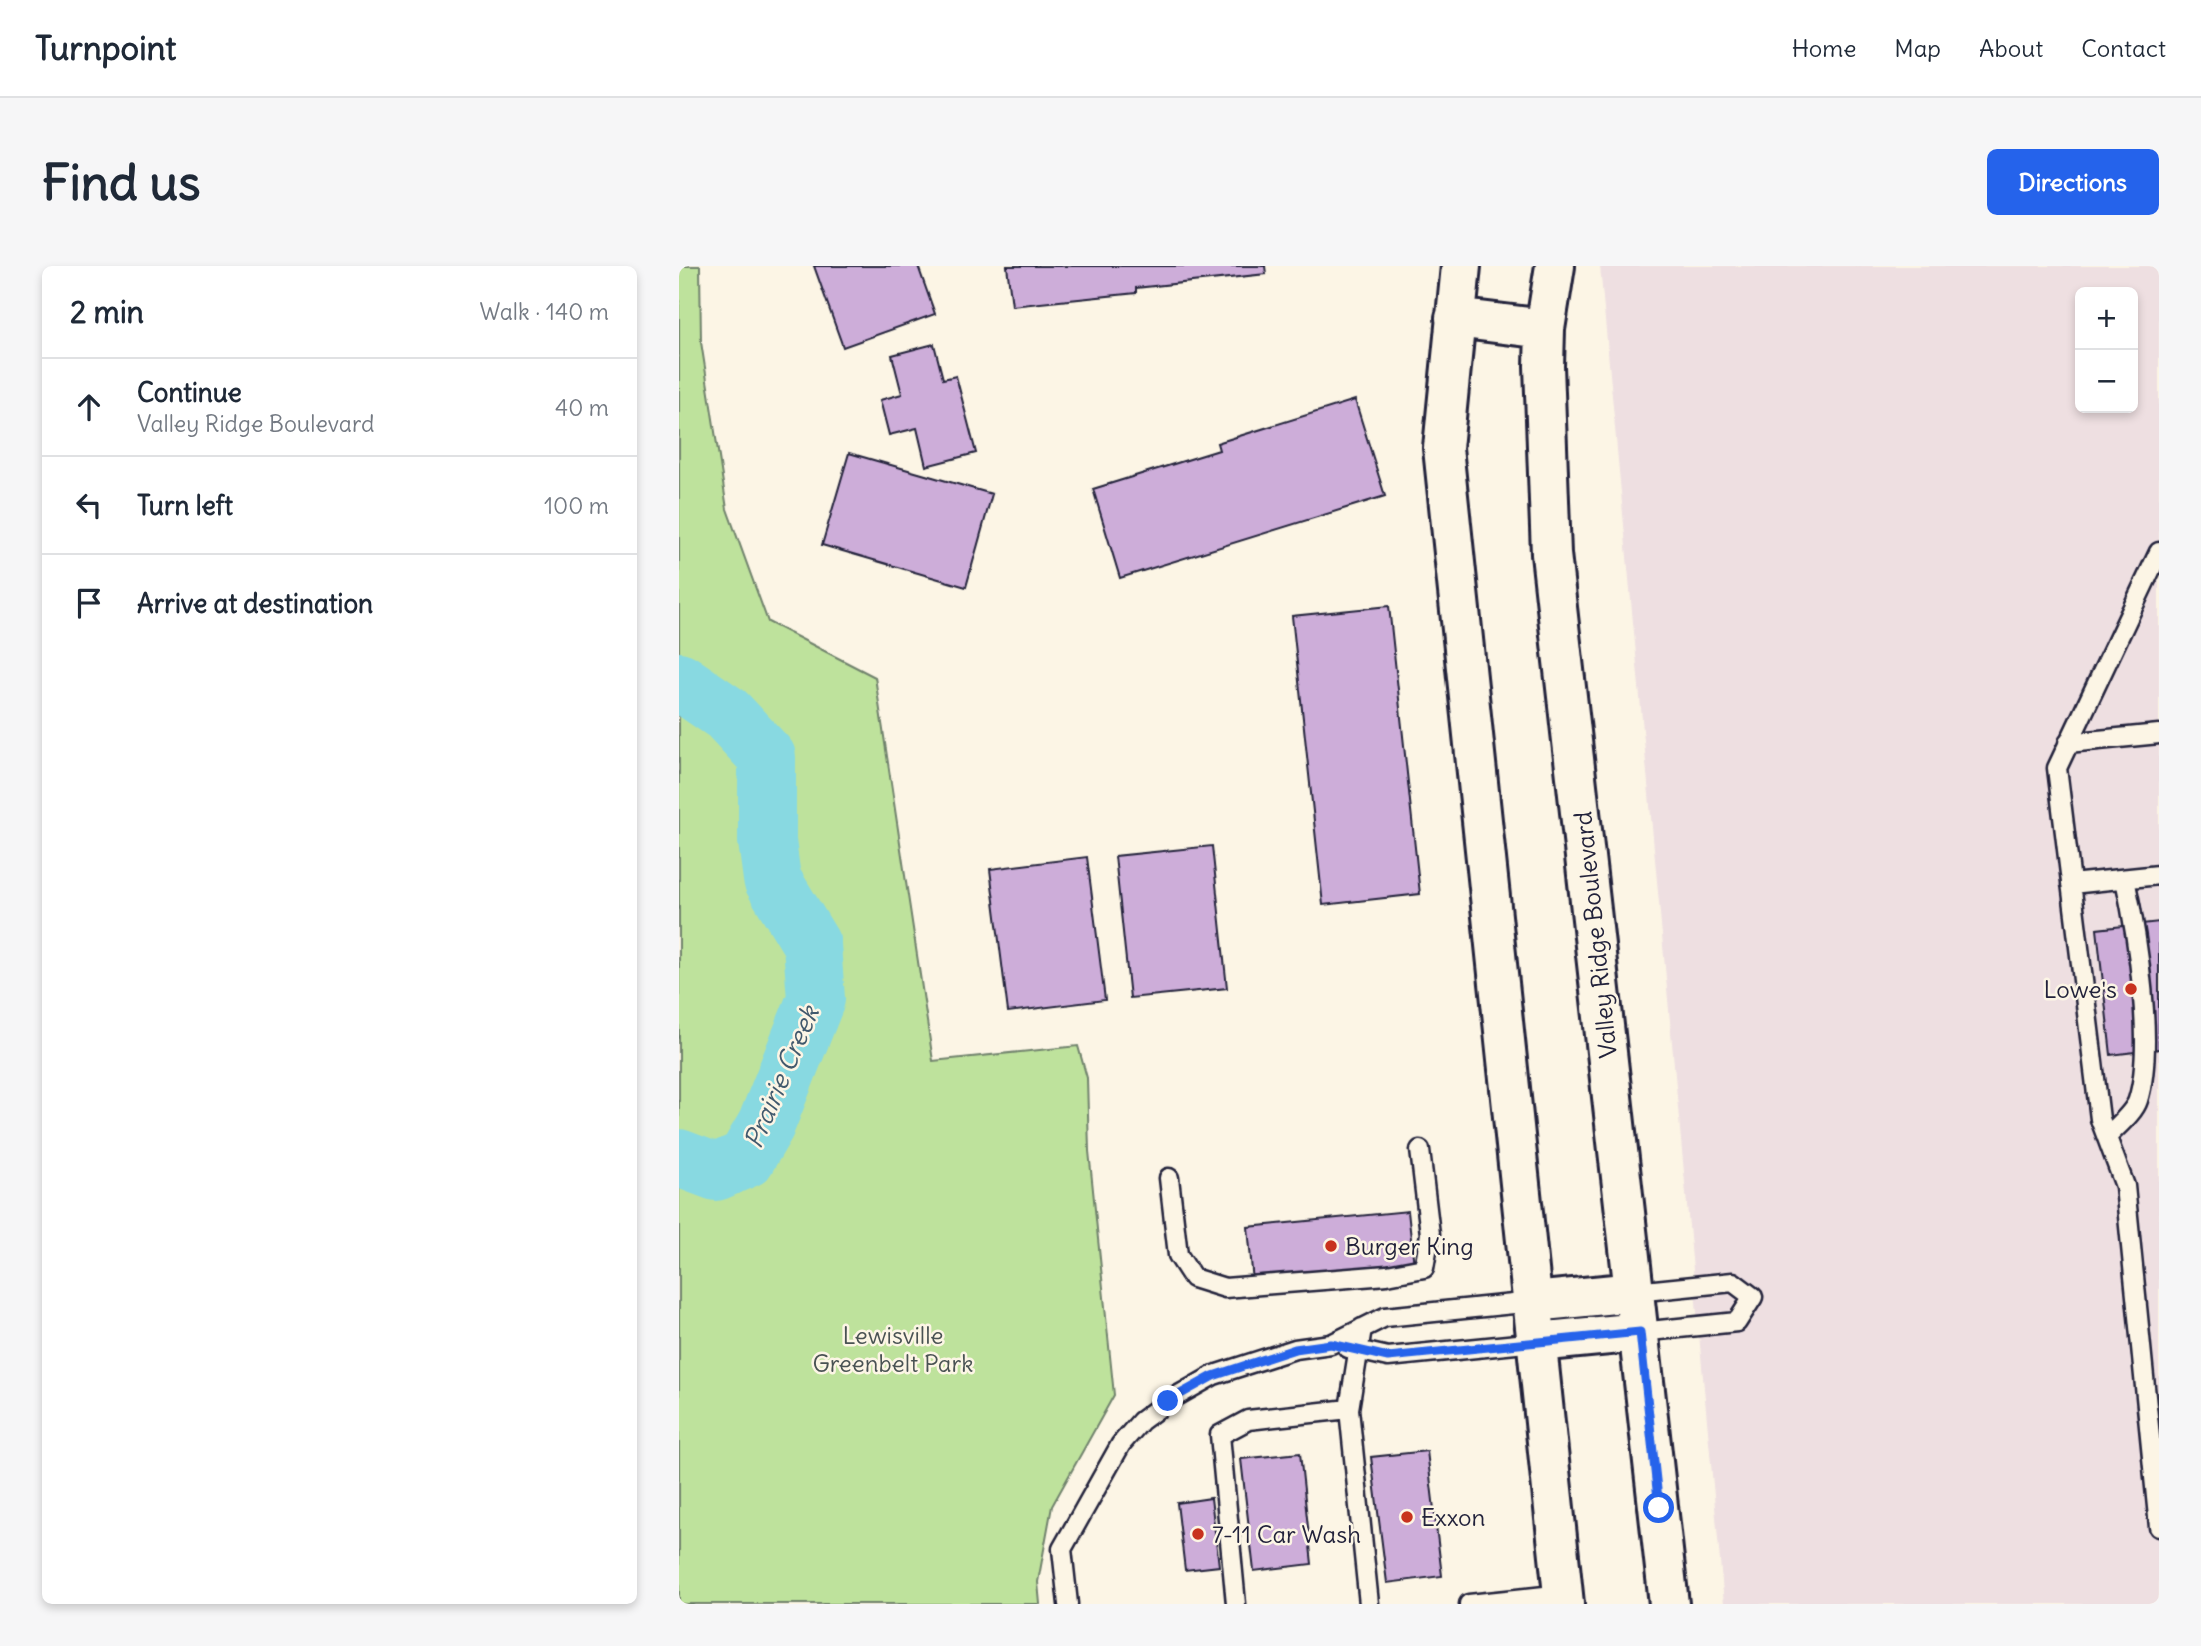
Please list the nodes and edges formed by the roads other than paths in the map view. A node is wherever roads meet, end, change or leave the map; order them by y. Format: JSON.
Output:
{"nodes":[{"id":1,"x":1461,"y":266,"type":"edge"},
{"id":2,"x":1555,"y":266,"type":"edge"},
{"id":3,"x":1455,"y":318,"type":"junction"},
{"id":4,"x":1545,"y":329,"type":"junction"},
{"id":5,"x":2159,"y":552,"type":"edge"},
{"id":6,"x":2159,"y":734,"type":"edge"},
{"id":7,"x":2068,"y":743,"type":"junction"},
{"id":8,"x":2159,"y":875,"type":"edge"},
{"id":9,"x":2125,"y":879,"type":"junction"},
{"id":10,"x":2071,"y":884,"type":"junction"},
{"id":11,"x":2107,"y":1137,"type":"junction"},
{"id":12,"x":1420,"y":1150,"type":"dead end"},
{"id":13,"x":1169,"y":1178,"type":"dead end"},
{"id":14,"x":1635,"y":1292,"type":"junction"},
{"id":15,"x":1533,"y":1302,"type":"junction"},
{"id":16,"x":1362,"y":1328,"type":"junction"},
{"id":17,"x":1640,"y":1332,"type":"junction"},
{"id":18,"x":1537,"y":1342,"type":"junction"},
{"id":19,"x":1331,"y":1344,"type":"junction"},
{"id":20,"x":1358,"y":1350,"type":"junction"},
{"id":21,"x":1349,"y":1409,"type":"junction"},
{"id":22,"x":2159,"y":1527,"type":"edge"},
{"id":23,"x":1564,"y":1599,"type":"edge"},
{"id":24,"x":1068,"y":1604,"type":"edge"},
{"id":25,"x":1236,"y":1604,"type":"edge"},
{"id":26,"x":1369,"y":1604,"type":"edge"},
{"id":27,"x":1469,"y":1604,"type":"edge"},
{"id":28,"x":1669,"y":1604,"type":"edge"}],
"edges":[{"from":1,"to":3,"type":"main road"},
{"from":2,"to":4,"type":"main road","name":"Valley Ridge Boulevard"},
{"from":3,"to":4,"type":"main road"},
{"from":3,"to":15,"type":"main road"},
{"from":4,"to":14,"type":"main road","name":"Valley Ridge Boulevard"},
{"from":5,"to":7,"type":"lane"},
{"from":6,"to":7,"type":"lane"},
{"from":7,"to":10,"type":"lane"},
{"from":8,"to":9,"type":"lane"},
{"from":9,"to":10,"type":"lane"},
{"from":9,"to":11,"type":"lane"},
{"from":10,"to":11,"type":"lane"},
{"from":11,"to":22,"type":"lane"},
{"from":12,"to":13,"type":"lane"},
{"from":14,"to":15,"type":"main road"},
{"from":14,"to":17,"type":"main road","name":"Valley Ridge Boulevard"},
{"from":14,"to":17,"type":"lane"},
{"from":15,"to":16,"type":"lane"},
{"from":15,"to":18,"type":"main road"},
{"from":16,"to":19,"type":"lane"},
{"from":16,"to":20,"type":"lane"},
{"from":17,"to":18,"type":"main road"},
{"from":17,"to":28,"type":"main road","name":"Valley Ridge Boulevard"},
{"from":18,"to":20,"type":"lane"},
{"from":18,"to":23,"type":"main road"},
{"from":19,"to":20,"type":"lane"},
{"from":19,"to":24,"type":"lane"},
{"from":20,"to":21,"type":"lane"},
{"from":21,"to":25,"type":"lane"},
{"from":21,"to":26,"type":"lane"},
{"from":23,"to":27,"type":"lane"}]}
